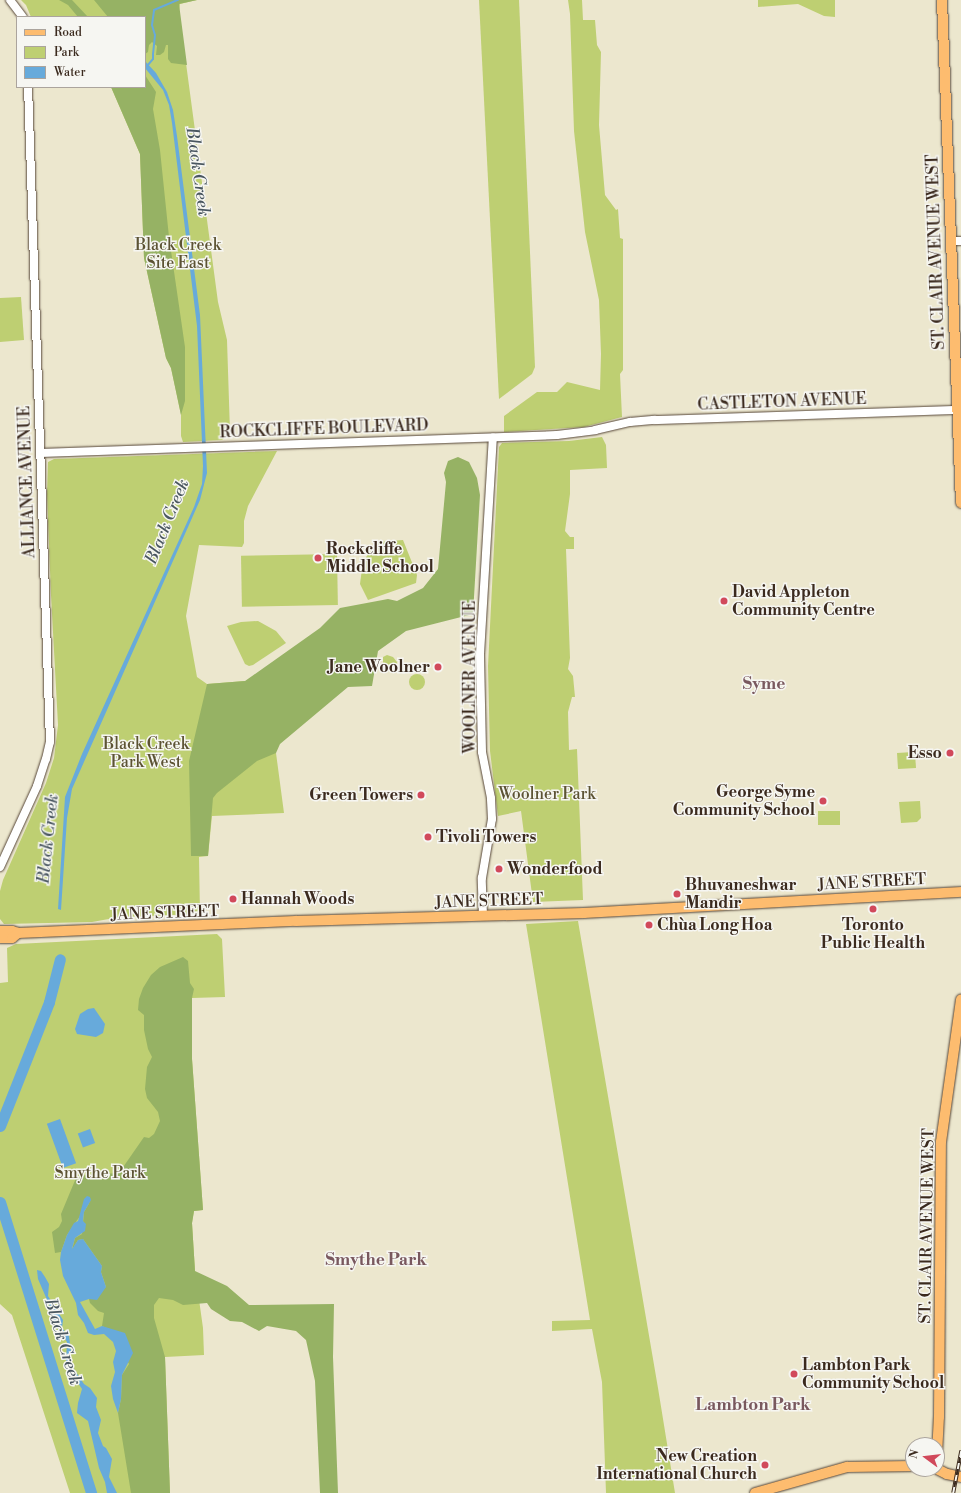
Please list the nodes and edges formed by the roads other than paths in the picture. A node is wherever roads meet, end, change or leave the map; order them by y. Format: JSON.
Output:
{"nodes":[{"id":1,"x":942,"y":0,"type":"edge"},
{"id":2,"x":11,"y":2,"type":"edge"},
{"id":3,"x":22,"y":16,"type":"edge"},
{"id":4,"x":28,"y":88,"type":"edge"},
{"id":5,"x":956,"y":241,"type":"edge"},
{"id":6,"x":958,"y":410,"type":"junction"},
{"id":7,"x":608,"y":427,"type":"joint"},
{"id":8,"x":492,"y":437,"type":"junction"},
{"id":9,"x":40,"y":453,"type":"junction"},
{"id":10,"x":961,"y":503,"type":"edge"},
{"id":11,"x":0,"y":866,"type":"edge"},
{"id":12,"x":961,"y":892,"type":"edge"},
{"id":13,"x":483,"y":916,"type":"junction"},
{"id":14,"x":0,"y":931,"type":"edge"},
{"id":15,"x":18,"y":933,"type":"junction"},
{"id":16,"x":0,"y":938,"type":"edge"},
{"id":17,"x":961,"y":999,"type":"edge"},
{"id":18,"x":938,"y":1437,"type":"edge"},
{"id":19,"x":905,"y":1466,"type":"edge"},
{"id":20,"x":945,"y":1469,"type":"edge"},
{"id":21,"x":961,"y":1472,"type":"edge"},
{"id":22,"x":945,"y":1473,"type":"edge"},
{"id":23,"x":961,"y":1477,"type":"edge"},
{"id":24,"x":755,"y":1493,"type":"edge"}],
"edges":[{"from":1,"to":5,"type":"main road","name":"ST. CLAIR AVENUE WEST"},
{"from":2,"to":3,"type":"street"},
{"from":4,"to":9,"type":"street","name":"ALLIANCE AVENUE"},
{"from":5,"to":6,"type":"main road","name":"ST. CLAIR AVENUE WEST"},
{"from":6,"to":7,"type":"street","name":"CASTLETON AVENUE"},
{"from":6,"to":10,"type":"main road","name":"ST. CLAIR AVENUE WEST"},
{"from":7,"to":8,"type":"street","name":"ROCKCLIFFE BOULEVARD"},
{"from":8,"to":9,"type":"street","name":"ROCKCLIFFE BOULEVARD"},
{"from":8,"to":13,"type":"street","name":"WOOLNER AVENUE"},
{"from":9,"to":11,"type":"street","name":"ALLIANCE AVENUE"},
{"from":12,"to":13,"type":"main road","name":"JANE STREET"},
{"from":13,"to":15,"type":"main road","name":"JANE STREET"},
{"from":14,"to":15,"type":"main road","name":"JANE STREET"},
{"from":15,"to":16,"type":"main road","name":"JANE STREET"},
{"from":17,"to":18,"type":"main road","name":"ST. CLAIR AVENUE WEST"},
{"from":19,"to":24,"type":"main road"},
{"from":20,"to":21,"type":"main road"},
{"from":22,"to":23,"type":"main road"}]}
